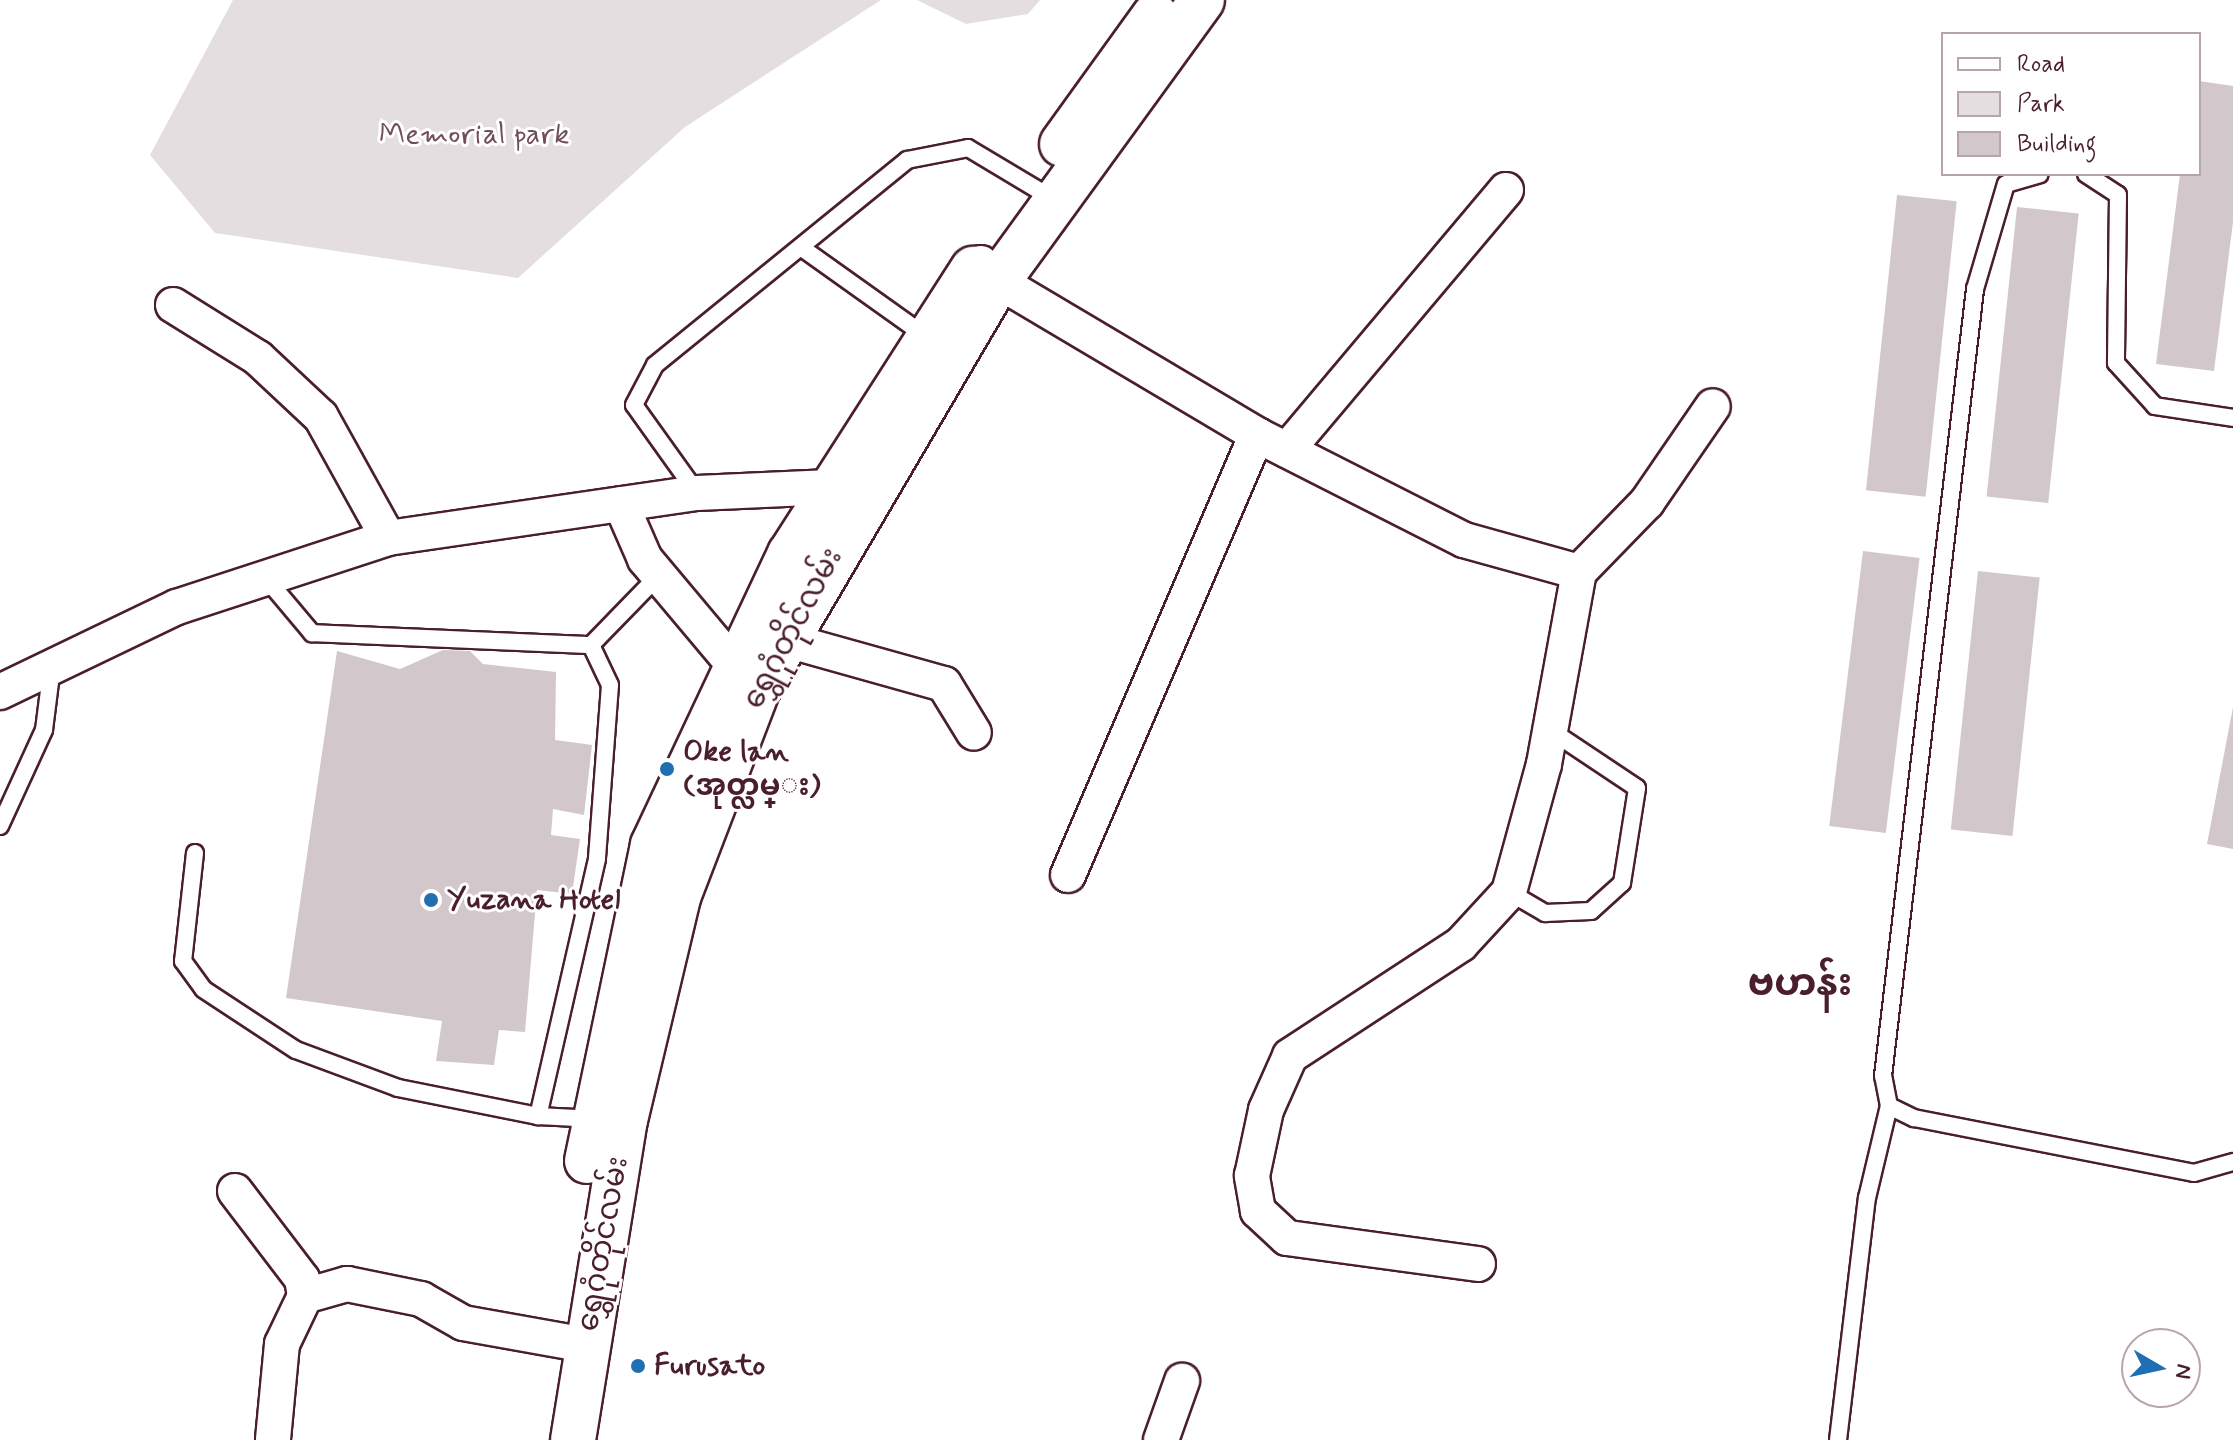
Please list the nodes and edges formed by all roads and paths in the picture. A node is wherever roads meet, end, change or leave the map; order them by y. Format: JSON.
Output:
{"nodes":[{"id":1,"x":1165,"y":0,"type":"edge"},
{"id":2,"x":1202,"y":0,"type":"edge"},
{"id":3,"x":2033,"y":176,"type":"edge"},
{"id":4,"x":2089,"y":176,"type":"edge"},
{"id":5,"x":1506,"y":190,"type":"dead end"},
{"id":6,"x":1043,"y":193,"type":"junction"},
{"id":7,"x":802,"y":248,"type":"junction"},
{"id":8,"x":988,"y":271,"type":"junction"},
{"id":9,"x":173,"y":305,"type":"dead end"},
{"id":10,"x":939,"y":346,"type":"junction"},
{"id":11,"x":1713,"y":406,"type":"dead end"},
{"id":12,"x":2233,"y":418,"type":"edge"},
{"id":13,"x":1257,"y":435,"type":"junction"},
{"id":14,"x":1287,"y":450,"type":"junction"},
{"id":15,"x":874,"y":484,"type":"junction"},
{"id":16,"x":831,"y":488,"type":"junction"},
{"id":17,"x":697,"y":493,"type":"junction"},
{"id":18,"x":621,"y":504,"type":"junction"},
{"id":19,"x":388,"y":538,"type":"junction"},
{"id":20,"x":1579,"y":572,"type":"junction"},
{"id":21,"x":263,"y":575,"type":"junction"},
{"id":22,"x":658,"y":576,"type":"junction"},
{"id":23,"x":591,"y":645,"type":"junction"},
{"id":24,"x":757,"y":657,"type":"junction"},
{"id":25,"x":53,"y":661,"type":"junction"},
{"id":26,"x":0,"y":692,"type":"edge"},
{"id":27,"x":1550,"y":730,"type":"junction"},
{"id":28,"x":974,"y":733,"type":"dead end"},
{"id":29,"x":0,"y":826,"type":"edge"},
{"id":30,"x":195,"y":853,"type":"dead end"},
{"id":31,"x":1068,"y":875,"type":"dead end"},
{"id":32,"x":1509,"y":892,"type":"junction"},
{"id":33,"x":1889,"y":1106,"type":"junction"},
{"id":34,"x":538,"y":1116,"type":"junction"},
{"id":35,"x":610,"y":1120,"type":"junction"},
{"id":36,"x":2233,"y":1162,"type":"edge"},
{"id":37,"x":235,"y":1191,"type":"dead end"},
{"id":38,"x":1478,"y":1264,"type":"dead end"},
{"id":39,"x":305,"y":1296,"type":"junction"},
{"id":40,"x":571,"y":1345,"type":"junction"},
{"id":41,"x":1182,"y":1381,"type":"dead end"},
{"id":42,"x":273,"y":1440,"type":"edge"},
{"id":43,"x":545,"y":1440,"type":"edge"},
{"id":44,"x":573,"y":1440,"type":"edge"},
{"id":45,"x":1161,"y":1440,"type":"edge"},
{"id":46,"x":1838,"y":1440,"type":"edge"}],
"edges":[{"from":1,"to":6,"type":"main road","name":"ရွှေဂုံတိုင်လမ်း"},
{"from":2,"to":6,"type":"main road","name":"ရွှေဂုံတိုင်လမ်း"},
{"from":3,"to":33,"type":"lane"},
{"from":4,"to":12,"type":"lane"},
{"from":5,"to":14,"type":"street"},
{"from":6,"to":7,"type":"lane"},
{"from":6,"to":8,"type":"main road","name":"ရွှေဂုံတိုင်လမ်း"},
{"from":7,"to":10,"type":"lane"},
{"from":7,"to":17,"type":"lane"},
{"from":8,"to":10,"type":"main road","name":"ရွှေဂုံတိုင်လမ်း"},
{"from":8,"to":13,"type":"street"},
{"from":9,"to":19,"type":"street"},
{"from":10,"to":15,"type":"main road","name":"ရွှေဂုံတိုင်လမ်း"},
{"from":10,"to":16,"type":"main road","name":"ရွှေဂုံတိုင်လမ်း"},
{"from":11,"to":20,"type":"street"},
{"from":13,"to":14,"type":"street"},
{"from":13,"to":31,"type":"street"},
{"from":14,"to":20,"type":"street"},
{"from":15,"to":16,"type":"street"},
{"from":15,"to":24,"type":"main road","name":"ရွှေဂုံတိုင်လမ်း"},
{"from":16,"to":17,"type":"street"},
{"from":16,"to":24,"type":"main road","name":"ရွှေဂုံတိုင်လမ်း"},
{"from":17,"to":18,"type":"street"},
{"from":18,"to":19,"type":"street"},
{"from":18,"to":22,"type":"street"},
{"from":19,"to":21,"type":"street"},
{"from":20,"to":27,"type":"street"},
{"from":21,"to":23,"type":"lane"},
{"from":21,"to":25,"type":"street"},
{"from":22,"to":23,"type":"lane"},
{"from":22,"to":24,"type":"street"},
{"from":23,"to":34,"type":"lane"},
{"from":24,"to":28,"type":"street"},
{"from":24,"to":35,"type":"main road","name":"ရွှေဂုံတိုင်လမ်း"},
{"from":25,"to":26,"type":"street"},
{"from":25,"to":29,"type":"lane"},
{"from":27,"to":32,"type":"street"},
{"from":27,"to":32,"type":"lane"},
{"from":30,"to":34,"type":"lane"},
{"from":32,"to":38,"type":"street"},
{"from":33,"to":36,"type":"lane"},
{"from":33,"to":46,"type":"lane"},
{"from":34,"to":35,"type":"lane"},
{"from":35,"to":40,"type":"main road","name":"ရွှေဂုံတိုင်လမ်း"},
{"from":37,"to":39,"type":"street"},
{"from":39,"to":40,"type":"street"},
{"from":39,"to":42,"type":"street"},
{"from":40,"to":43,"type":"main road","name":"ရွှေဂုံတိုင်လမ်း"},
{"from":40,"to":44,"type":"main road","name":"ရွှေဂုံတိုင်လမ်း"},
{"from":41,"to":45,"type":"street"}]}
